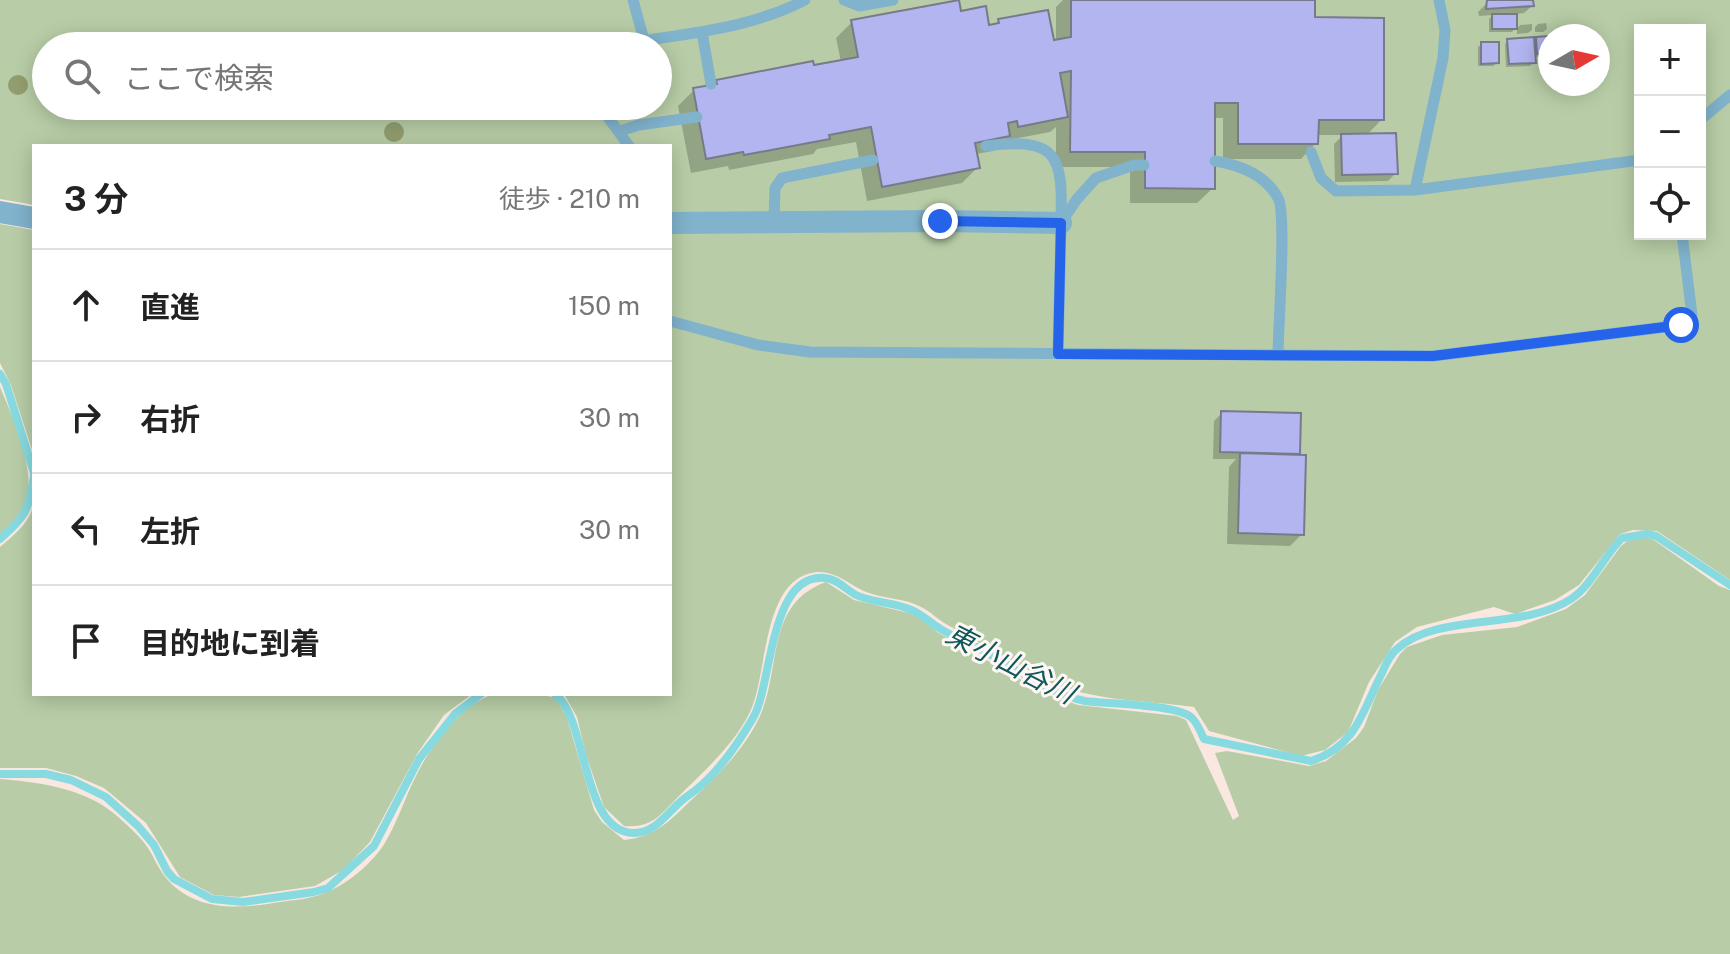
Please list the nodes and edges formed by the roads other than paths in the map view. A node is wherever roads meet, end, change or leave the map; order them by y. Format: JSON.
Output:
{"nodes":[{"id":1,"x":633,"y":0,"type":"edge"},
{"id":2,"x":805,"y":0,"type":"edge"},
{"id":3,"x":844,"y":0,"type":"edge"},
{"id":4,"x":893,"y":0,"type":"edge"},
{"id":5,"x":1439,"y":0,"type":"edge"},
{"id":6,"x":642,"y":32,"type":"edge"},
{"id":7,"x":702,"y":32,"type":"junction"},
{"id":8,"x":672,"y":36,"type":"edge"},
{"id":9,"x":711,"y":84,"type":"dead end"},
{"id":10,"x":1730,"y":95,"type":"edge"},
{"id":11,"x":1706,"y":115,"type":"edge"},
{"id":12,"x":697,"y":117,"type":"dead end"},
{"id":13,"x":610,"y":120,"type":"edge"},
{"id":14,"x":620,"y":131,"type":"junction"},
{"id":15,"x":628,"y":144,"type":"edge"},
{"id":16,"x":986,"y":146,"type":"dead end"},
{"id":17,"x":1311,"y":152,"type":"dead end"},
{"id":18,"x":873,"y":160,"type":"dead end"},
{"id":19,"x":1215,"y":161,"type":"dead end"},
{"id":20,"x":1634,"y":161,"type":"edge"},
{"id":21,"x":1144,"y":165,"type":"dead end"},
{"id":22,"x":1415,"y":190,"type":"junction"},
{"id":23,"x":0,"y":212,"type":"edge"},
{"id":24,"x":32,"y":218,"type":"edge"},
{"id":25,"x":774,"y":222,"type":"junction"},
{"id":26,"x":672,"y":223,"type":"edge"},
{"id":27,"x":1061,"y":223,"type":"junction"},
{"id":28,"x":1683,"y":240,"type":"edge"},
{"id":29,"x":672,"y":322,"type":"edge"},
{"id":30,"x":1058,"y":354,"type":"junction"},
{"id":31,"x":1278,"y":355,"type":"junction"}],
"edges":[{"from":1,"to":6,"type":"lane"},
{"from":2,"to":7,"type":"lane"},
{"from":3,"to":4,"type":"lane"},
{"from":5,"to":22,"type":"lane"},
{"from":7,"to":8,"type":"lane"},
{"from":7,"to":9,"type":"lane"},
{"from":10,"to":11,"type":"lane"},
{"from":12,"to":14,"type":"lane"},
{"from":13,"to":14,"type":"lane"},
{"from":14,"to":15,"type":"lane"},
{"from":16,"to":27,"type":"lane"},
{"from":17,"to":22,"type":"lane"},
{"from":18,"to":25,"type":"lane"},
{"from":19,"to":31,"type":"lane"},
{"from":20,"to":22,"type":"lane"},
{"from":21,"to":27,"type":"lane"},
{"from":23,"to":24,"type":"street"},
{"from":25,"to":26,"type":"street"},
{"from":25,"to":27,"type":"street"},
{"from":27,"to":30,"type":"lane"},
{"from":28,"to":31,"type":"lane"},
{"from":29,"to":30,"type":"lane"},
{"from":30,"to":31,"type":"lane"}]}
